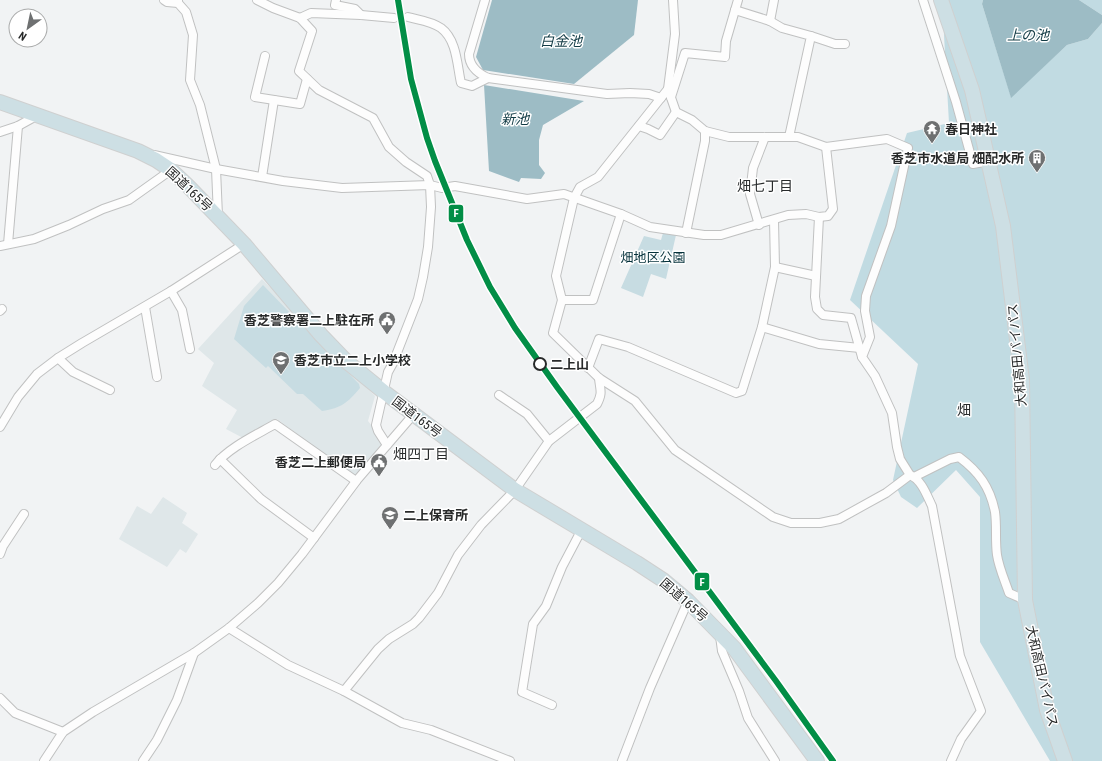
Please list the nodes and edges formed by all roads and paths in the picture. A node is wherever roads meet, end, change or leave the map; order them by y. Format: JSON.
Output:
{"nodes":[{"id":1,"x":164,"y":0,"type":"edge"},
{"id":2,"x":257,"y":0,"type":"edge"},
{"id":3,"x":336,"y":0,"type":"edge"},
{"id":4,"x":485,"y":0,"type":"edge"},
{"id":5,"x":673,"y":0,"type":"edge"},
{"id":6,"x":738,"y":0,"type":"edge"},
{"id":7,"x":774,"y":0,"type":"edge"},
{"id":8,"x":923,"y":0,"type":"edge"},
{"id":9,"x":941,"y":0,"type":"edge"},
{"id":10,"x":178,"y":1,"type":"edge"},
{"id":11,"x":735,"y":10,"type":"junction"},
{"id":12,"x":361,"y":15,"type":"junction"},
{"id":13,"x":408,"y":17,"type":"tunnel mouth"},
{"id":14,"x":300,"y":18,"type":"junction"},
{"id":15,"x":394,"y":18,"type":"tunnel mouth"},
{"id":16,"x":770,"y":21,"type":"junction"},
{"id":17,"x":811,"y":36,"type":"junction"},
{"id":18,"x":845,"y":44,"type":"dead end"},
{"id":19,"x":265,"y":56,"type":"dead end"},
{"id":20,"x":488,"y":78,"type":"junction"},
{"id":21,"x":307,"y":79,"type":"junction"},
{"id":22,"x":668,"y":89,"type":"junction"},
{"id":23,"x":672,"y":97,"type":"junction"},
{"id":24,"x":661,"y":98,"type":"junction"},
{"id":25,"x":274,"y":100,"type":"junction"},
{"id":26,"x":0,"y":102,"type":"edge"},
{"id":27,"x":676,"y":112,"type":"junction"},
{"id":28,"x":38,"y":115,"type":"junction"},
{"id":29,"x":18,"y":126,"type":"junction"},
{"id":30,"x":639,"y":126,"type":"junction"},
{"id":31,"x":705,"y":131,"type":"junction"},
{"id":32,"x":0,"y":132,"type":"edge"},
{"id":33,"x":764,"y":137,"type":"junction"},
{"id":34,"x":789,"y":137,"type":"junction"},
{"id":35,"x":826,"y":147,"type":"junction"},
{"id":36,"x":138,"y":151,"type":"junction"},
{"id":37,"x":989,"y":161,"type":"junction"},
{"id":38,"x":216,"y":169,"type":"junction"},
{"id":39,"x":171,"y":170,"type":"junction"},
{"id":40,"x":262,"y":177,"type":"junction"},
{"id":41,"x":430,"y":185,"type":"junction"},
{"id":42,"x":574,"y":198,"type":"junction"},
{"id":43,"x":621,"y":214,"type":"junction"},
{"id":44,"x":218,"y":216,"type":"junction"},
{"id":45,"x":819,"y":217,"type":"junction"},
{"id":46,"x":774,"y":220,"type":"junction"},
{"id":47,"x":759,"y":225,"type":"junction"},
{"id":48,"x":686,"y":233,"type":"junction"},
{"id":49,"x":244,"y":244,"type":"junction"},
{"id":50,"x":4,"y":245,"type":"edge"},
{"id":51,"x":775,"y":267,"type":"junction"},
{"id":52,"x":816,"y":276,"type":"junction"},
{"id":53,"x":171,"y":291,"type":"junction"},
{"id":54,"x":562,"y":300,"type":"junction"},
{"id":55,"x":145,"y":307,"type":"junction"},
{"id":56,"x":762,"y":327,"type":"junction"},
{"id":57,"x":860,"y":348,"type":"junction"},
{"id":58,"x":190,"y":350,"type":"dead end"},
{"id":59,"x":862,"y":357,"type":"junction"},
{"id":60,"x":58,"y":358,"type":"junction"},
{"id":61,"x":588,"y":368,"type":"junction"},
{"id":62,"x":157,"y":377,"type":"dead end"},
{"id":63,"x":599,"y":378,"type":"junction"},
{"id":64,"x":110,"y":390,"type":"dead end"},
{"id":65,"x":384,"y":392,"type":"junction"},
{"id":66,"x":499,"y":395,"type":"dead end"},
{"id":67,"x":413,"y":415,"type":"junction"},
{"id":68,"x":0,"y":427,"type":"edge"},
{"id":69,"x":549,"y":441,"type":"junction"},
{"id":70,"x":387,"y":445,"type":"junction"},
{"id":71,"x":912,"y":476,"type":"junction"},
{"id":72,"x":356,"y":482,"type":"junction"},
{"id":73,"x":515,"y":490,"type":"junction"},
{"id":74,"x":24,"y":514,"type":"dead end"},
{"id":75,"x":582,"y":529,"type":"junction"},
{"id":76,"x":314,"y":538,"type":"junction"},
{"id":77,"x":0,"y":554,"type":"edge"},
{"id":78,"x":1026,"y":600,"type":"junction"},
{"id":79,"x":688,"y":601,"type":"junction"},
{"id":80,"x":229,"y":628,"type":"junction"},
{"id":81,"x":719,"y":631,"type":"junction"},
{"id":82,"x":194,"y":653,"type":"junction"},
{"id":83,"x":344,"y":691,"type":"junction"},
{"id":84,"x":0,"y":698,"type":"edge"},
{"id":85,"x":552,"y":705,"type":"dead end"},
{"id":86,"x":63,"y":732,"type":"junction"},
{"id":87,"x":44,"y":761,"type":"edge"},
{"id":88,"x":143,"y":761,"type":"edge"},
{"id":89,"x":510,"y":761,"type":"edge"},
{"id":90,"x":622,"y":761,"type":"edge"},
{"id":91,"x":775,"y":761,"type":"edge"},
{"id":92,"x":817,"y":761,"type":"edge"},
{"id":93,"x":951,"y":761,"type":"edge"},
{"id":94,"x":1065,"y":761,"type":"edge"}],
"edges":[{"from":1,"to":10,"type":"street"},
{"from":2,"to":14,"type":"street"},
{"from":3,"to":12,"type":"street"},
{"from":4,"to":20,"type":"street"},
{"from":5,"to":22,"type":"street"},
{"from":6,"to":11,"type":"street"},
{"from":7,"to":16,"type":"street"},
{"from":8,"to":37,"type":"street"},
{"from":9,"to":37,"type":"highway","name":"大和高田バイパス"},
{"from":10,"to":38,"type":"street"},
{"from":11,"to":16,"type":"street"},
{"from":11,"to":23,"type":"street"},
{"from":12,"to":14,"type":"street"},
{"from":12,"to":15,"type":"street"},
{"from":13,"to":20,"type":"street"},
{"from":14,"to":21,"type":"street"},
{"from":16,"to":17,"type":"street"},
{"from":17,"to":18,"type":"street"},
{"from":17,"to":34,"type":"street"},
{"from":19,"to":25,"type":"street"},
{"from":20,"to":24,"type":"street"},
{"from":21,"to":25,"type":"street"},
{"from":21,"to":41,"type":"street"},
{"from":22,"to":23,"type":"street"},
{"from":22,"to":24,"type":"street"},
{"from":23,"to":27,"type":"street"},
{"from":24,"to":30,"type":"street"},
{"from":25,"to":40,"type":"street"},
{"from":26,"to":28,"type":"highway","name":"国道165号"},
{"from":27,"to":30,"type":"street"},
{"from":27,"to":31,"type":"street"},
{"from":28,"to":29,"type":"street"},
{"from":28,"to":36,"type":"highway","name":"国道165号"},
{"from":29,"to":32,"type":"street"},
{"from":29,"to":50,"type":"street"},
{"from":30,"to":42,"type":"street"},
{"from":31,"to":33,"type":"street"},
{"from":31,"to":48,"type":"street"},
{"from":33,"to":34,"type":"street"},
{"from":33,"to":47,"type":"street"},
{"from":34,"to":35,"type":"street"},
{"from":35,"to":45,"type":"street"},
{"from":35,"to":59,"type":"street"},
{"from":36,"to":38,"type":"street"},
{"from":36,"to":39,"type":"highway","name":"国道165号"},
{"from":37,"to":78,"type":"highway","name":"大和高田バイパス"},
{"from":38,"to":40,"type":"street"},
{"from":38,"to":44,"type":"street"},
{"from":39,"to":44,"type":"highway","name":"国道165号"},
{"from":39,"to":50,"type":"street"},
{"from":40,"to":41,"type":"street"},
{"from":41,"to":42,"type":"street"},
{"from":41,"to":65,"type":"street"},
{"from":42,"to":43,"type":"street"},
{"from":42,"to":54,"type":"street"},
{"from":43,"to":48,"type":"street"},
{"from":43,"to":54,"type":"street"},
{"from":44,"to":49,"type":"highway","name":"国道165号"},
{"from":45,"to":46,"type":"street"},
{"from":45,"to":52,"type":"street"},
{"from":46,"to":47,"type":"street"},
{"from":46,"to":51,"type":"street"},
{"from":47,"to":48,"type":"street"},
{"from":49,"to":53,"type":"street"},
{"from":49,"to":65,"type":"highway","name":"国道165号"},
{"from":51,"to":52,"type":"street"},
{"from":51,"to":56,"type":"street"},
{"from":52,"to":57,"type":"street"},
{"from":53,"to":55,"type":"street"},
{"from":53,"to":58,"type":"street"},
{"from":54,"to":61,"type":"street"},
{"from":55,"to":60,"type":"street"},
{"from":55,"to":62,"type":"street"},
{"from":56,"to":57,"type":"street"},
{"from":56,"to":61,"type":"street"},
{"from":57,"to":59,"type":"street"},
{"from":59,"to":71,"type":"street"},
{"from":60,"to":64,"type":"street"},
{"from":60,"to":68,"type":"street"},
{"from":61,"to":63,"type":"street"},
{"from":63,"to":69,"type":"street"},
{"from":63,"to":71,"type":"street"},
{"from":65,"to":67,"type":"highway","name":"国道165号"},
{"from":65,"to":70,"type":"street"},
{"from":66,"to":69,"type":"street"},
{"from":67,"to":70,"type":"street"},
{"from":67,"to":73,"type":"highway","name":"国道165号"},
{"from":69,"to":73,"type":"street"},
{"from":70,"to":72,"type":"street"},
{"from":71,"to":78,"type":"street"},
{"from":71,"to":93,"type":"street"},
{"from":72,"to":76,"type":"street"},
{"from":72,"to":76,"type":"street"},
{"from":73,"to":75,"type":"highway","name":"国道165号"},
{"from":73,"to":83,"type":"street"},
{"from":74,"to":77,"type":"street"},
{"from":75,"to":79,"type":"highway","name":"国道165号"},
{"from":75,"to":85,"type":"street"},
{"from":76,"to":80,"type":"street"},
{"from":78,"to":94,"type":"highway","name":"大和高田バイパス"},
{"from":79,"to":81,"type":"highway","name":"国道165号"},
{"from":79,"to":90,"type":"street"},
{"from":80,"to":82,"type":"street"},
{"from":80,"to":83,"type":"street"},
{"from":81,"to":91,"type":"street"},
{"from":81,"to":92,"type":"highway","name":"国道165号"},
{"from":82,"to":86,"type":"street"},
{"from":82,"to":88,"type":"street"},
{"from":83,"to":89,"type":"street"},
{"from":84,"to":86,"type":"street"},
{"from":86,"to":87,"type":"street"}]}
